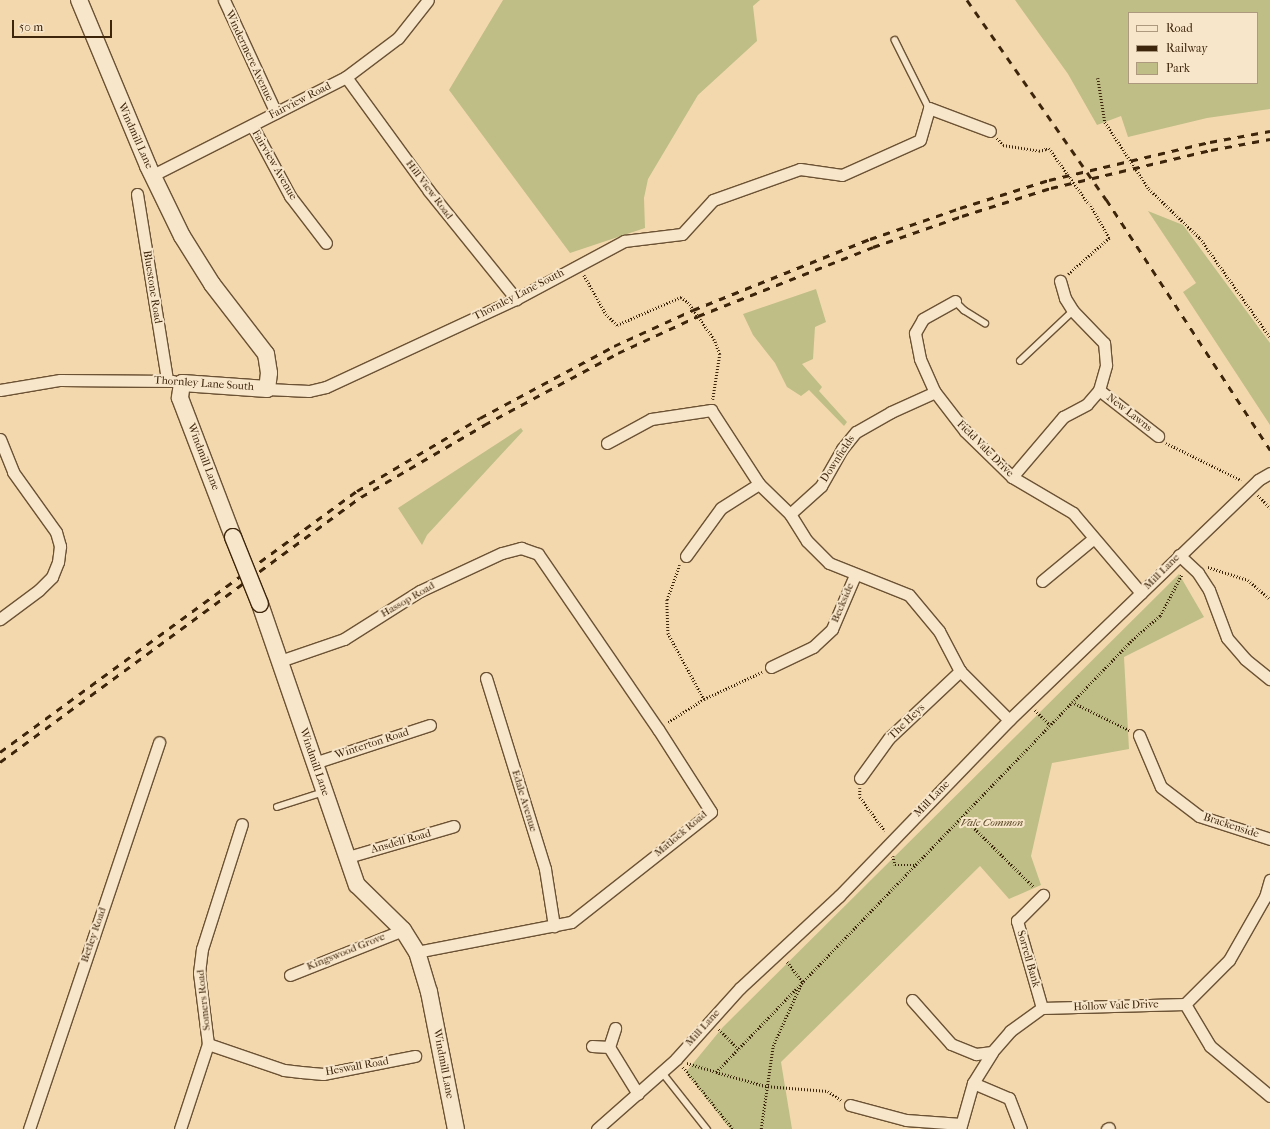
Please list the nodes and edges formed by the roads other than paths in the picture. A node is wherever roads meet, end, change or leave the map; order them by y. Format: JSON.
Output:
{"nodes":[{"id":1,"x":79,"y":0,"type":"edge"},
{"id":2,"x":224,"y":0,"type":"edge"},
{"id":3,"x":428,"y":0,"type":"edge"},
{"id":4,"x":895,"y":40,"type":"dead end"},
{"id":5,"x":346,"y":77,"type":"junction"},
{"id":6,"x":929,"y":108,"type":"junction"},
{"id":7,"x":276,"y":112,"type":"junction"},
{"id":8,"x":252,"y":125,"type":"junction"},
{"id":9,"x":990,"y":131,"type":"road end"},
{"id":10,"x":153,"y":175,"type":"junction"},
{"id":11,"x":137,"y":194,"type":"dead end"},
{"id":12,"x":326,"y":243,"type":"dead end"},
{"id":13,"x":1060,"y":281,"type":"road end"},
{"id":14,"x":516,"y":299,"type":"junction"},
{"id":15,"x":955,"y":301,"type":"joint"},
{"id":16,"x":1073,"y":311,"type":"junction"},
{"id":17,"x":986,"y":323,"type":"dead end"},
{"id":18,"x":1020,"y":361,"type":"dead end"},
{"id":19,"x":174,"y":381,"type":"junction"},
{"id":20,"x":267,"y":389,"type":"junction"},
{"id":21,"x":0,"y":390,"type":"edge"},
{"id":22,"x":1099,"y":390,"type":"junction"},
{"id":23,"x":935,"y":392,"type":"junction"},
{"id":24,"x":1158,"y":436,"type":"road end"},
{"id":25,"x":0,"y":439,"type":"edge"},
{"id":26,"x":607,"y":443,"type":"dead end"},
{"id":27,"x":1270,"y":473,"type":"edge"},
{"id":28,"x":1012,"y":477,"type":"junction"},
{"id":29,"x":759,"y":484,"type":"junction"},
{"id":30,"x":790,"y":514,"type":"junction"},
{"id":31,"x":1094,"y":538,"type":"junction"},
{"id":32,"x":538,"y":554,"type":"joint"},
{"id":33,"x":1179,"y":555,"type":"junction"},
{"id":34,"x":686,"y":556,"type":"road end"},
{"id":35,"x":855,"y":575,"type":"junction"},
{"id":36,"x":1042,"y":581,"type":"dead end"},
{"id":37,"x":1141,"y":593,"type":"junction"},
{"id":38,"x":0,"y":619,"type":"edge"},
{"id":39,"x":280,"y":661,"type":"junction"},
{"id":40,"x":771,"y":667,"type":"road end"},
{"id":41,"x":960,"y":671,"type":"junction"},
{"id":42,"x":486,"y":678,"type":"dead end"},
{"id":43,"x":1270,"y":679,"type":"edge"},
{"id":44,"x":1009,"y":720,"type":"junction"},
{"id":45,"x":430,"y":725,"type":"dead end"},
{"id":46,"x":1139,"y":735,"type":"road end"},
{"id":47,"x":159,"y":742,"type":"dead end"},
{"id":48,"x":314,"y":763,"type":"junction"},
{"id":49,"x":860,"y":778,"type":"road end"},
{"id":50,"x":324,"y":792,"type":"junction"},
{"id":51,"x":278,"y":807,"type":"dead end"},
{"id":52,"x":242,"y":824,"type":"dead end"},
{"id":53,"x":454,"y":826,"type":"dead end"},
{"id":54,"x":1270,"y":839,"type":"edge"},
{"id":55,"x":348,"y":857,"type":"junction"},
{"id":56,"x":1270,"y":880,"type":"edge"},
{"id":57,"x":1043,"y":895,"type":"road end"},
{"id":58,"x":1267,"y":898,"type":"edge"},
{"id":59,"x":554,"y":926,"type":"junction"},
{"id":60,"x":403,"y":930,"type":"junction"},
{"id":61,"x":417,"y":952,"type":"junction"},
{"id":62,"x":290,"y":975,"type":"dead end"},
{"id":63,"x":912,"y":1000,"type":"dead end"},
{"id":64,"x":1185,"y":1004,"type":"junction"},
{"id":65,"x":1042,"y":1008,"type":"junction"},
{"id":66,"x":615,"y":1028,"type":"dead end"},
{"id":67,"x":208,"y":1044,"type":"junction"},
{"id":68,"x":592,"y":1046,"type":"dead end"},
{"id":69,"x":609,"y":1047,"type":"junction"},
{"id":70,"x":992,"y":1052,"type":"junction"},
{"id":71,"x":414,"y":1056,"type":"dead end"},
{"id":72,"x":662,"y":1072,"type":"junction"},
{"id":73,"x":973,"y":1083,"type":"junction"},
{"id":74,"x":638,"y":1094,"type":"junction"},
{"id":75,"x":1270,"y":1096,"type":"edge"},
{"id":76,"x":850,"y":1106,"type":"road end"},
{"id":77,"x":961,"y":1127,"type":"edge"},
{"id":78,"x":29,"y":1129,"type":"edge"},
{"id":79,"x":180,"y":1129,"type":"edge"},
{"id":80,"x":456,"y":1129,"type":"edge"},
{"id":81,"x":597,"y":1129,"type":"edge"},
{"id":82,"x":707,"y":1129,"type":"edge"},
{"id":83,"x":1021,"y":1129,"type":"edge"}],
"edges":[{"from":1,"to":10,"type":"street","name":"Windmill Lane"},
{"from":2,"to":7,"type":"street","name":"Windermere Avenue"},
{"from":3,"to":5,"type":"street","name":"Fairview Road"},
{"from":4,"to":6,"type":"lane"},
{"from":5,"to":7,"type":"street","name":"Fairview Road"},
{"from":5,"to":14,"type":"street","name":"Hill View Road"},
{"from":6,"to":9,"type":"street"},
{"from":6,"to":14,"type":"street","name":"Thornley Lane South"},
{"from":7,"to":8,"type":"street","name":"Fairview Road"},
{"from":8,"to":10,"type":"street","name":"Fairview Road"},
{"from":8,"to":12,"type":"street","name":"Fairview Avenue"},
{"from":10,"to":20,"type":"street","name":"Windmill Lane"},
{"from":11,"to":19,"type":"street","name":"Bluestone Road"},
{"from":13,"to":16,"type":"street"},
{"from":14,"to":20,"type":"street","name":"Thornley Lane South"},
{"from":15,"to":17,"type":"lane"},
{"from":15,"to":23,"type":"street","name":"Field Vale Drive"},
{"from":16,"to":18,"type":"lane"},
{"from":16,"to":22,"type":"street"},
{"from":19,"to":20,"type":"street","name":"Thornley Lane South"},
{"from":19,"to":21,"type":"street","name":"Thornley Lane South"},
{"from":19,"to":39,"type":"street","name":"Windmill Lane","bridge":true},
{"from":22,"to":24,"type":"street","name":"New Lawns"},
{"from":22,"to":28,"type":"street"},
{"from":23,"to":28,"type":"street","name":"Field Vale Drive"},
{"from":23,"to":30,"type":"street","name":"Downfields"},
{"from":25,"to":38,"type":"street"},
{"from":26,"to":29,"type":"street"},
{"from":27,"to":33,"type":"street","name":"Mill Lane"},
{"from":28,"to":31,"type":"street","name":"Field Vale Drive"},
{"from":29,"to":30,"type":"street"},
{"from":29,"to":34,"type":"street"},
{"from":30,"to":35,"type":"street"},
{"from":31,"to":36,"type":"street"},
{"from":31,"to":37,"type":"street","name":"Field Vale Drive"},
{"from":32,"to":39,"type":"street","name":"Hassop Road"},
{"from":32,"to":59,"type":"street","name":"Matlock Road"},
{"from":33,"to":37,"type":"street","name":"Mill Lane"},
{"from":33,"to":43,"type":"street"},
{"from":35,"to":40,"type":"street","name":"Beckside"},
{"from":35,"to":41,"type":"street"},
{"from":37,"to":44,"type":"street","name":"Mill Lane"},
{"from":39,"to":48,"type":"street","name":"Windmill Lane"},
{"from":41,"to":44,"type":"street"},
{"from":41,"to":49,"type":"street","name":"The Heys"},
{"from":42,"to":59,"type":"street","name":"Edale Avenue"},
{"from":44,"to":72,"type":"street","name":"Mill Lane"},
{"from":45,"to":48,"type":"street","name":"Winterton Road"},
{"from":46,"to":54,"type":"street","name":"Brackenside"},
{"from":47,"to":78,"type":"street","name":"Betley Road"},
{"from":48,"to":50,"type":"street","name":"Windmill Lane"},
{"from":50,"to":51,"type":"lane"},
{"from":50,"to":55,"type":"street","name":"Windmill Lane"},
{"from":52,"to":67,"type":"street","name":"Somers Road"},
{"from":53,"to":55,"type":"street","name":"Ansdell Road"},
{"from":55,"to":60,"type":"street","name":"Windmill Lane"},
{"from":56,"to":58,"type":"street"},
{"from":57,"to":65,"type":"street","name":"Sorrell Bank"},
{"from":58,"to":64,"type":"street"},
{"from":59,"to":61,"type":"street","name":"Matlock Road"},
{"from":60,"to":61,"type":"street","name":"Windmill Lane"},
{"from":60,"to":62,"type":"street","name":"Kingswood Grove"},
{"from":61,"to":80,"type":"street","name":"Windmill Lane"},
{"from":63,"to":70,"type":"street"},
{"from":64,"to":65,"type":"street","name":"Hollow Vale Drive"},
{"from":64,"to":75,"type":"street"},
{"from":65,"to":70,"type":"street"},
{"from":66,"to":69,"type":"street"},
{"from":67,"to":71,"type":"street","name":"Heswall Road"},
{"from":67,"to":79,"type":"street","name":"Somers Road"},
{"from":68,"to":69,"type":"street"},
{"from":69,"to":74,"type":"street"},
{"from":70,"to":73,"type":"street"},
{"from":72,"to":74,"type":"street","name":"Mill Lane"},
{"from":72,"to":82,"type":"lane"},
{"from":73,"to":77,"type":"street"},
{"from":73,"to":83,"type":"street"},
{"from":74,"to":81,"type":"street","name":"Mill Lane"},
{"from":76,"to":77,"type":"street"}]}
